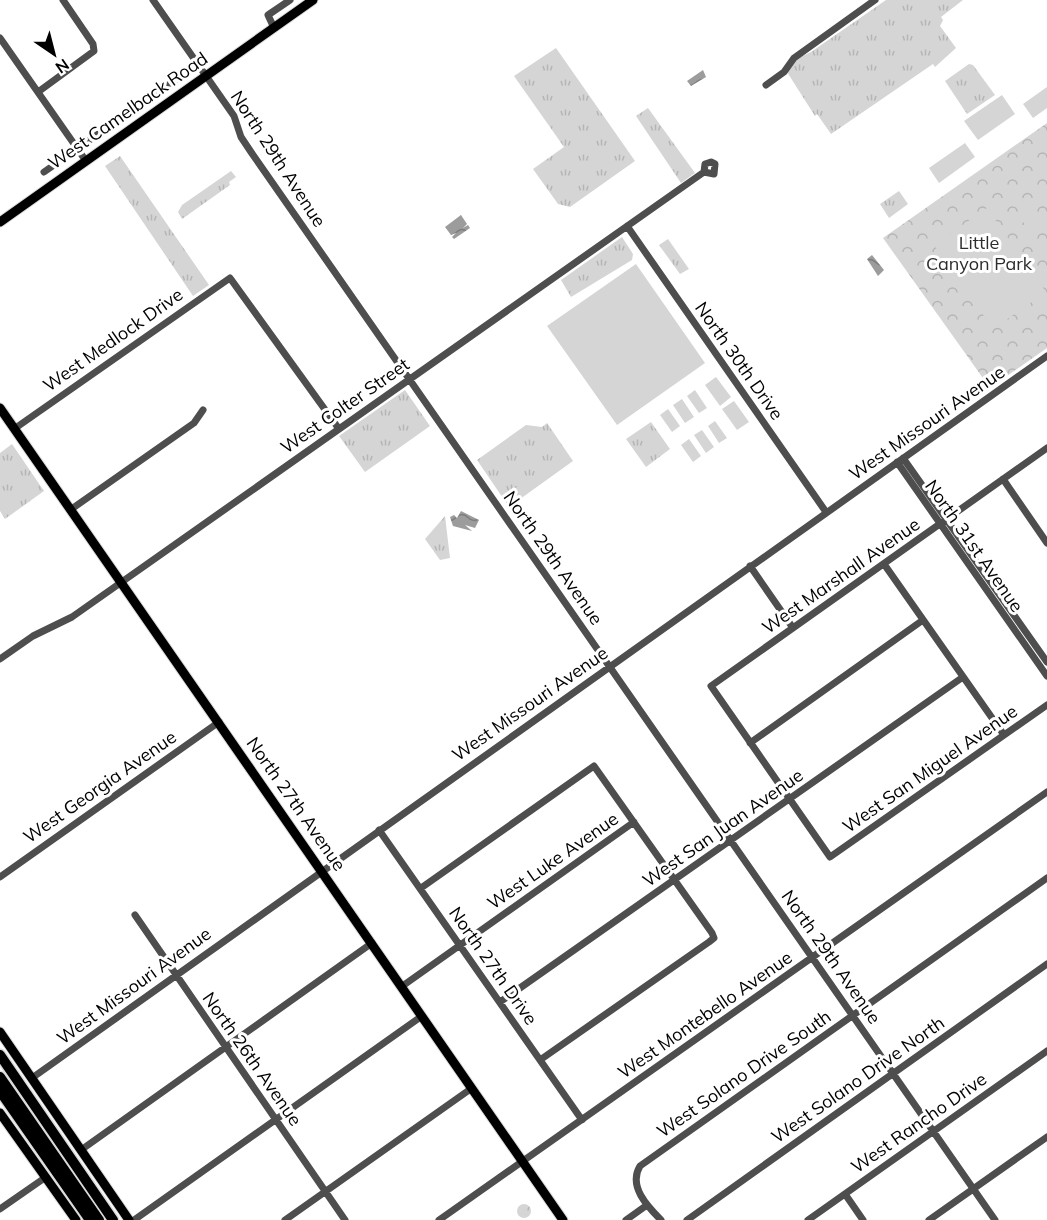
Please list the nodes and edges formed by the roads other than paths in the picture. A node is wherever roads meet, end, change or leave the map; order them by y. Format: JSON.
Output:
{"nodes":[{"id":1,"x":63,"y":0,"type":"edge"},
{"id":2,"x":153,"y":0,"type":"edge"},
{"id":3,"x":290,"y":0,"type":"edge"},
{"id":4,"x":313,"y":0,"type":"edge"},
{"id":5,"x":875,"y":0,"type":"edge"},
{"id":6,"x":274,"y":28,"type":"junction"},
{"id":7,"x":0,"y":38,"type":"edge"},
{"id":8,"x":188,"y":71,"type":"dead end"},
{"id":9,"x":205,"y":76,"type":"junction"},
{"id":10,"x":766,"y":85,"type":"dead end"},
{"id":11,"x":38,"y":92,"type":"junction"},
{"id":12,"x":77,"y":149,"type":"junction"},
{"id":13,"x":86,"y":161,"type":"junction"},
{"id":14,"x":44,"y":172,"type":"dead end"},
{"id":15,"x":704,"y":172,"type":"dead end"},
{"id":16,"x":0,"y":222,"type":"edge"},
{"id":17,"x":627,"y":226,"type":"junction"},
{"id":18,"x":1047,"y":356,"type":"edge"},
{"id":19,"x":410,"y":379,"type":"junction"},
{"id":20,"x":0,"y":408,"type":"edge"},
{"id":21,"x":203,"y":410,"type":"dead end"},
{"id":22,"x":14,"y":429,"type":"junction"},
{"id":23,"x":339,"y":429,"type":"junction"},
{"id":24,"x":1047,"y":448,"type":"edge"},
{"id":25,"x":900,"y":460,"type":"junction"},
{"id":26,"x":1003,"y":479,"type":"junction"},
{"id":27,"x":70,"y":510,"type":"junction"},
{"id":28,"x":826,"y":512,"type":"junction"},
{"id":29,"x":944,"y":521,"type":"junction"},
{"id":30,"x":1047,"y":543,"type":"edge"},
{"id":31,"x":884,"y":564,"type":"junction"},
{"id":32,"x":750,"y":566,"type":"junction"},
{"id":33,"x":122,"y":583,"type":"junction"},
{"id":34,"x":1007,"y":611,"type":"junction"},
{"id":35,"x":923,"y":620,"type":"junction"},
{"id":36,"x":793,"y":628,"type":"junction"},
{"id":37,"x":0,"y":659,"type":"edge"},
{"id":38,"x":1047,"y":662,"type":"edge"},
{"id":39,"x":610,"y":666,"type":"junction"},
{"id":40,"x":1047,"y":676,"type":"edge"},
{"id":41,"x":963,"y":678,"type":"junction"},
{"id":42,"x":1047,"y":705,"type":"edge"},
{"id":43,"x":219,"y":722,"type":"junction"},
{"id":44,"x":1004,"y":735,"type":"junction"},
{"id":45,"x":750,"y":743,"type":"junction"},
{"id":46,"x":1047,"y":792,"type":"edge"},
{"id":47,"x":788,"y":799,"type":"junction"},
{"id":48,"x":634,"y":822,"type":"junction"},
{"id":49,"x":379,"y":830,"type":"junction"},
{"id":50,"x":732,"y":840,"type":"junction"},
{"id":51,"x":322,"y":870,"type":"junction"},
{"id":52,"x":0,"y":877,"type":"edge"},
{"id":53,"x":1047,"y":878,"type":"edge"},
{"id":54,"x":675,"y":880,"type":"junction"},
{"id":55,"x":420,"y":888,"type":"junction"},
{"id":56,"x":135,"y":915,"type":"dead end"},
{"id":57,"x":372,"y":943,"type":"junction"},
{"id":58,"x":460,"y":945,"type":"junction"},
{"id":59,"x":813,"y":957,"type":"junction"},
{"id":60,"x":1047,"y":964,"type":"edge"},
{"id":61,"x":176,"y":975,"type":"junction"},
{"id":62,"x":401,"y":987,"type":"junction"},
{"id":63,"x":500,"y":1002,"type":"junction"},
{"id":64,"x":422,"y":1016,"type":"junction"},
{"id":65,"x":853,"y":1016,"type":"junction"},
{"id":66,"x":0,"y":1032,"type":"edge"},
{"id":67,"x":226,"y":1047,"type":"junction"},
{"id":68,"x":1047,"y":1051,"type":"edge"},
{"id":69,"x":0,"y":1055,"type":"edge"},
{"id":70,"x":540,"y":1060,"type":"junction"},
{"id":71,"x":0,"y":1068,"type":"edge"},
{"id":72,"x":893,"y":1073,"type":"junction"},
{"id":73,"x":0,"y":1077,"type":"edge"},
{"id":74,"x":32,"y":1078,"type":"junction"},
{"id":75,"x":472,"y":1088,"type":"junction"},
{"id":76,"x":0,"y":1091,"type":"edge"},
{"id":77,"x":0,"y":1113,"type":"edge"},
{"id":78,"x":276,"y":1119,"type":"junction"},
{"id":79,"x":582,"y":1120,"type":"junction"},
{"id":80,"x":933,"y":1131,"type":"junction"},
{"id":81,"x":1047,"y":1137,"type":"edge"},
{"id":82,"x":81,"y":1150,"type":"junction"},
{"id":83,"x":523,"y":1161,"type":"junction"},
{"id":84,"x":45,"y":1177,"type":"junction"},
{"id":85,"x":973,"y":1189,"type":"junction"},
{"id":86,"x":325,"y":1191,"type":"junction"},
{"id":87,"x":844,"y":1194,"type":"junction"},
{"id":88,"x":647,"y":1205,"type":"junction"},
{"id":89,"x":0,"y":1209,"type":"edge"},
{"id":90,"x":76,"y":1220,"type":"edge"},
{"id":91,"x":90,"y":1220,"type":"edge"},
{"id":92,"x":99,"y":1220,"type":"edge"},
{"id":93,"x":105,"y":1220,"type":"edge"},
{"id":94,"x":113,"y":1220,"type":"edge"},
{"id":95,"x":132,"y":1220,"type":"edge"},
{"id":96,"x":285,"y":1220,"type":"edge"},
{"id":97,"x":345,"y":1220,"type":"edge"},
{"id":98,"x":439,"y":1220,"type":"edge"},
{"id":99,"x":563,"y":1220,"type":"edge"},
{"id":100,"x":626,"y":1220,"type":"edge"},
{"id":101,"x":661,"y":1220,"type":"edge"},
{"id":102,"x":687,"y":1220,"type":"edge"},
{"id":103,"x":807,"y":1220,"type":"edge"},
{"id":104,"x":863,"y":1220,"type":"edge"},
{"id":105,"x":929,"y":1220,"type":"edge"},
{"id":106,"x":995,"y":1220,"type":"edge"}],
"edges":[{"from":1,"to":11,"type":"street"},
{"from":2,"to":9,"type":"street","name":"North 29th Avenue"},
{"from":3,"to":6,"type":"street"},
{"from":4,"to":6,"type":"main road","name":"West Camelback Road"},
{"from":5,"to":10,"type":"street"},
{"from":6,"to":9,"type":"main road","name":"West Camelback Road"},
{"from":7,"to":11,"type":"street"},
{"from":8,"to":12,"type":"street","name":"West Camelback Road"},
{"from":9,"to":13,"type":"main road","name":"West Camelback Road"},
{"from":9,"to":19,"type":"street","name":"North 29th Avenue"},
{"from":11,"to":12,"type":"street"},
{"from":12,"to":13,"type":"street"},
{"from":12,"to":14,"type":"street","name":"West Camelback Road"},
{"from":13,"to":16,"type":"main road","name":"West Camelback Road"},
{"from":15,"to":17,"type":"street","name":"West Colter Street"},
{"from":17,"to":19,"type":"street","name":"West Colter Street"},
{"from":17,"to":28,"type":"street","name":"North 30th Drive"},
{"from":18,"to":25,"type":"street","name":"West Missouri Avenue"},
{"from":19,"to":23,"type":"street","name":"West Colter Street"},
{"from":19,"to":39,"type":"street","name":"North 29th Avenue"},
{"from":20,"to":22,"type":"main road","name":"North 27th Avenue"},
{"from":21,"to":27,"type":"street"},
{"from":22,"to":23,"type":"street","name":"West Medlock Drive"},
{"from":22,"to":27,"type":"main road","name":"North 27th Avenue"},
{"from":23,"to":33,"type":"street","name":"West Colter Street"},
{"from":24,"to":26,"type":"street","name":"West Marshall Avenue"},
{"from":25,"to":28,"type":"street","name":"West Missouri Avenue"},
{"from":25,"to":29,"type":"street","name":"North 31st Avenue"},
{"from":26,"to":29,"type":"street","name":"West Marshall Avenue"},
{"from":26,"to":30,"type":"street"},
{"from":27,"to":33,"type":"main road","name":"North 27th Avenue"},
{"from":28,"to":32,"type":"street","name":"West Missouri Avenue"},
{"from":29,"to":31,"type":"street","name":"West Marshall Avenue"},
{"from":29,"to":34,"type":"street","name":"North 31st Avenue"},
{"from":31,"to":35,"type":"street"},
{"from":31,"to":36,"type":"street","name":"West Marshall Avenue"},
{"from":32,"to":36,"type":"street"},
{"from":32,"to":39,"type":"street","name":"West Missouri Avenue"},
{"from":33,"to":37,"type":"street","name":"West Colter Street"},
{"from":33,"to":43,"type":"main road","name":"North 27th Avenue"},
{"from":34,"to":38,"type":"street","name":"North 31st Avenue"},
{"from":34,"to":40,"type":"street","name":"North 31st Avenue"},
{"from":35,"to":41,"type":"street"},
{"from":35,"to":45,"type":"street"},
{"from":36,"to":45,"type":"street","name":"West Marshall Avenue"},
{"from":39,"to":49,"type":"street","name":"West Missouri Avenue"},
{"from":39,"to":50,"type":"street","name":"North 29th Avenue"},
{"from":41,"to":44,"type":"street"},
{"from":41,"to":47,"type":"street","name":"West San Juan Avenue"},
{"from":42,"to":44,"type":"street","name":"West San Miguel Avenue"},
{"from":43,"to":51,"type":"main road","name":"North 27th Avenue"},
{"from":43,"to":52,"type":"street","name":"West Georgia Avenue"},
{"from":44,"to":47,"type":"street","name":"West San Miguel Avenue"},
{"from":45,"to":47,"type":"street"},
{"from":46,"to":59,"type":"street","name":"West Montebello Avenue"},
{"from":47,"to":50,"type":"street","name":"West San Juan Avenue"},
{"from":48,"to":54,"type":"street"},
{"from":48,"to":55,"type":"street"},
{"from":48,"to":58,"type":"street","name":"West Luke Avenue"},
{"from":49,"to":51,"type":"street","name":"West Missouri Avenue"},
{"from":49,"to":55,"type":"street","name":"North 27th Drive"},
{"from":50,"to":54,"type":"street","name":"West San Juan Avenue"},
{"from":50,"to":59,"type":"street","name":"North 29th Avenue"},
{"from":51,"to":57,"type":"main road","name":"North 27th Avenue"},
{"from":51,"to":61,"type":"street","name":"West Missouri Avenue"},
{"from":53,"to":65,"type":"street","name":"West Solano Drive South"},
{"from":54,"to":63,"type":"street","name":"West San Juan Avenue"},
{"from":54,"to":70,"type":"street"},
{"from":55,"to":58,"type":"street","name":"North 27th Drive"},
{"from":56,"to":61,"type":"street","name":"North 26th Avenue"},
{"from":57,"to":62,"type":"main road","name":"North 27th Avenue"},
{"from":57,"to":67,"type":"street"},
{"from":58,"to":62,"type":"street","name":"West Luke Avenue"},
{"from":58,"to":63,"type":"street","name":"North 27th Drive"},
{"from":59,"to":65,"type":"street","name":"North 29th Avenue"},
{"from":59,"to":79,"type":"street","name":"West Montebello Avenue"},
{"from":60,"to":72,"type":"street","name":"West Solano Drive North"},
{"from":61,"to":67,"type":"street","name":"North 26th Avenue"},
{"from":61,"to":74,"type":"street","name":"West Missouri Avenue"},
{"from":62,"to":64,"type":"main road","name":"North 27th Avenue"},
{"from":63,"to":70,"type":"street","name":"North 27th Drive"},
{"from":64,"to":75,"type":"main road","name":"North 27th Avenue"},
{"from":64,"to":78,"type":"street"},
{"from":65,"to":72,"type":"street","name":"North 29th Avenue"},
{"from":65,"to":88,"type":"street","name":"West Solano Drive South"},
{"from":66,"to":74,"type":"main road"},
{"from":67,"to":78,"type":"street","name":"North 26th Avenue"},
{"from":67,"to":82,"type":"street"},
{"from":68,"to":80,"type":"street","name":"West Rancho Drive"},
{"from":69,"to":94,"type":"highway"},
{"from":70,"to":79,"type":"street","name":"North 27th Drive"},
{"from":71,"to":93,"type":"highway"},
{"from":72,"to":80,"type":"street","name":"North 29th Avenue"},
{"from":72,"to":102,"type":"street","name":"West Solano Drive North"},
{"from":73,"to":92,"type":"highway"},
{"from":74,"to":82,"type":"main road"},
{"from":75,"to":83,"type":"main road","name":"North 27th Avenue"},
{"from":75,"to":86,"type":"street"},
{"from":76,"to":91,"type":"highway"},
{"from":77,"to":84,"type":"main road"},
{"from":78,"to":86,"type":"street","name":"North 26th Avenue"},
{"from":78,"to":95,"type":"street"},
{"from":79,"to":83,"type":"street","name":"West Montebello Avenue"},
{"from":80,"to":85,"type":"street","name":"North 29th Avenue"},
{"from":80,"to":87,"type":"street","name":"West Rancho Drive"},
{"from":81,"to":85,"type":"street"},
{"from":82,"to":95,"type":"main road"},
{"from":83,"to":98,"type":"street","name":"West Montebello Avenue"},
{"from":83,"to":99,"type":"main road","name":"North 27th Avenue"},
{"from":84,"to":89,"type":"street"},
{"from":84,"to":90,"type":"main road"},
{"from":85,"to":105,"type":"street"},
{"from":85,"to":106,"type":"street","name":"North 29th Avenue"},
{"from":86,"to":96,"type":"street"},
{"from":86,"to":97,"type":"street","name":"North 26th Avenue"},
{"from":87,"to":103,"type":"street","name":"West Rancho Drive"},
{"from":87,"to":104,"type":"street"},
{"from":88,"to":100,"type":"street"},
{"from":88,"to":101,"type":"street"}]}
